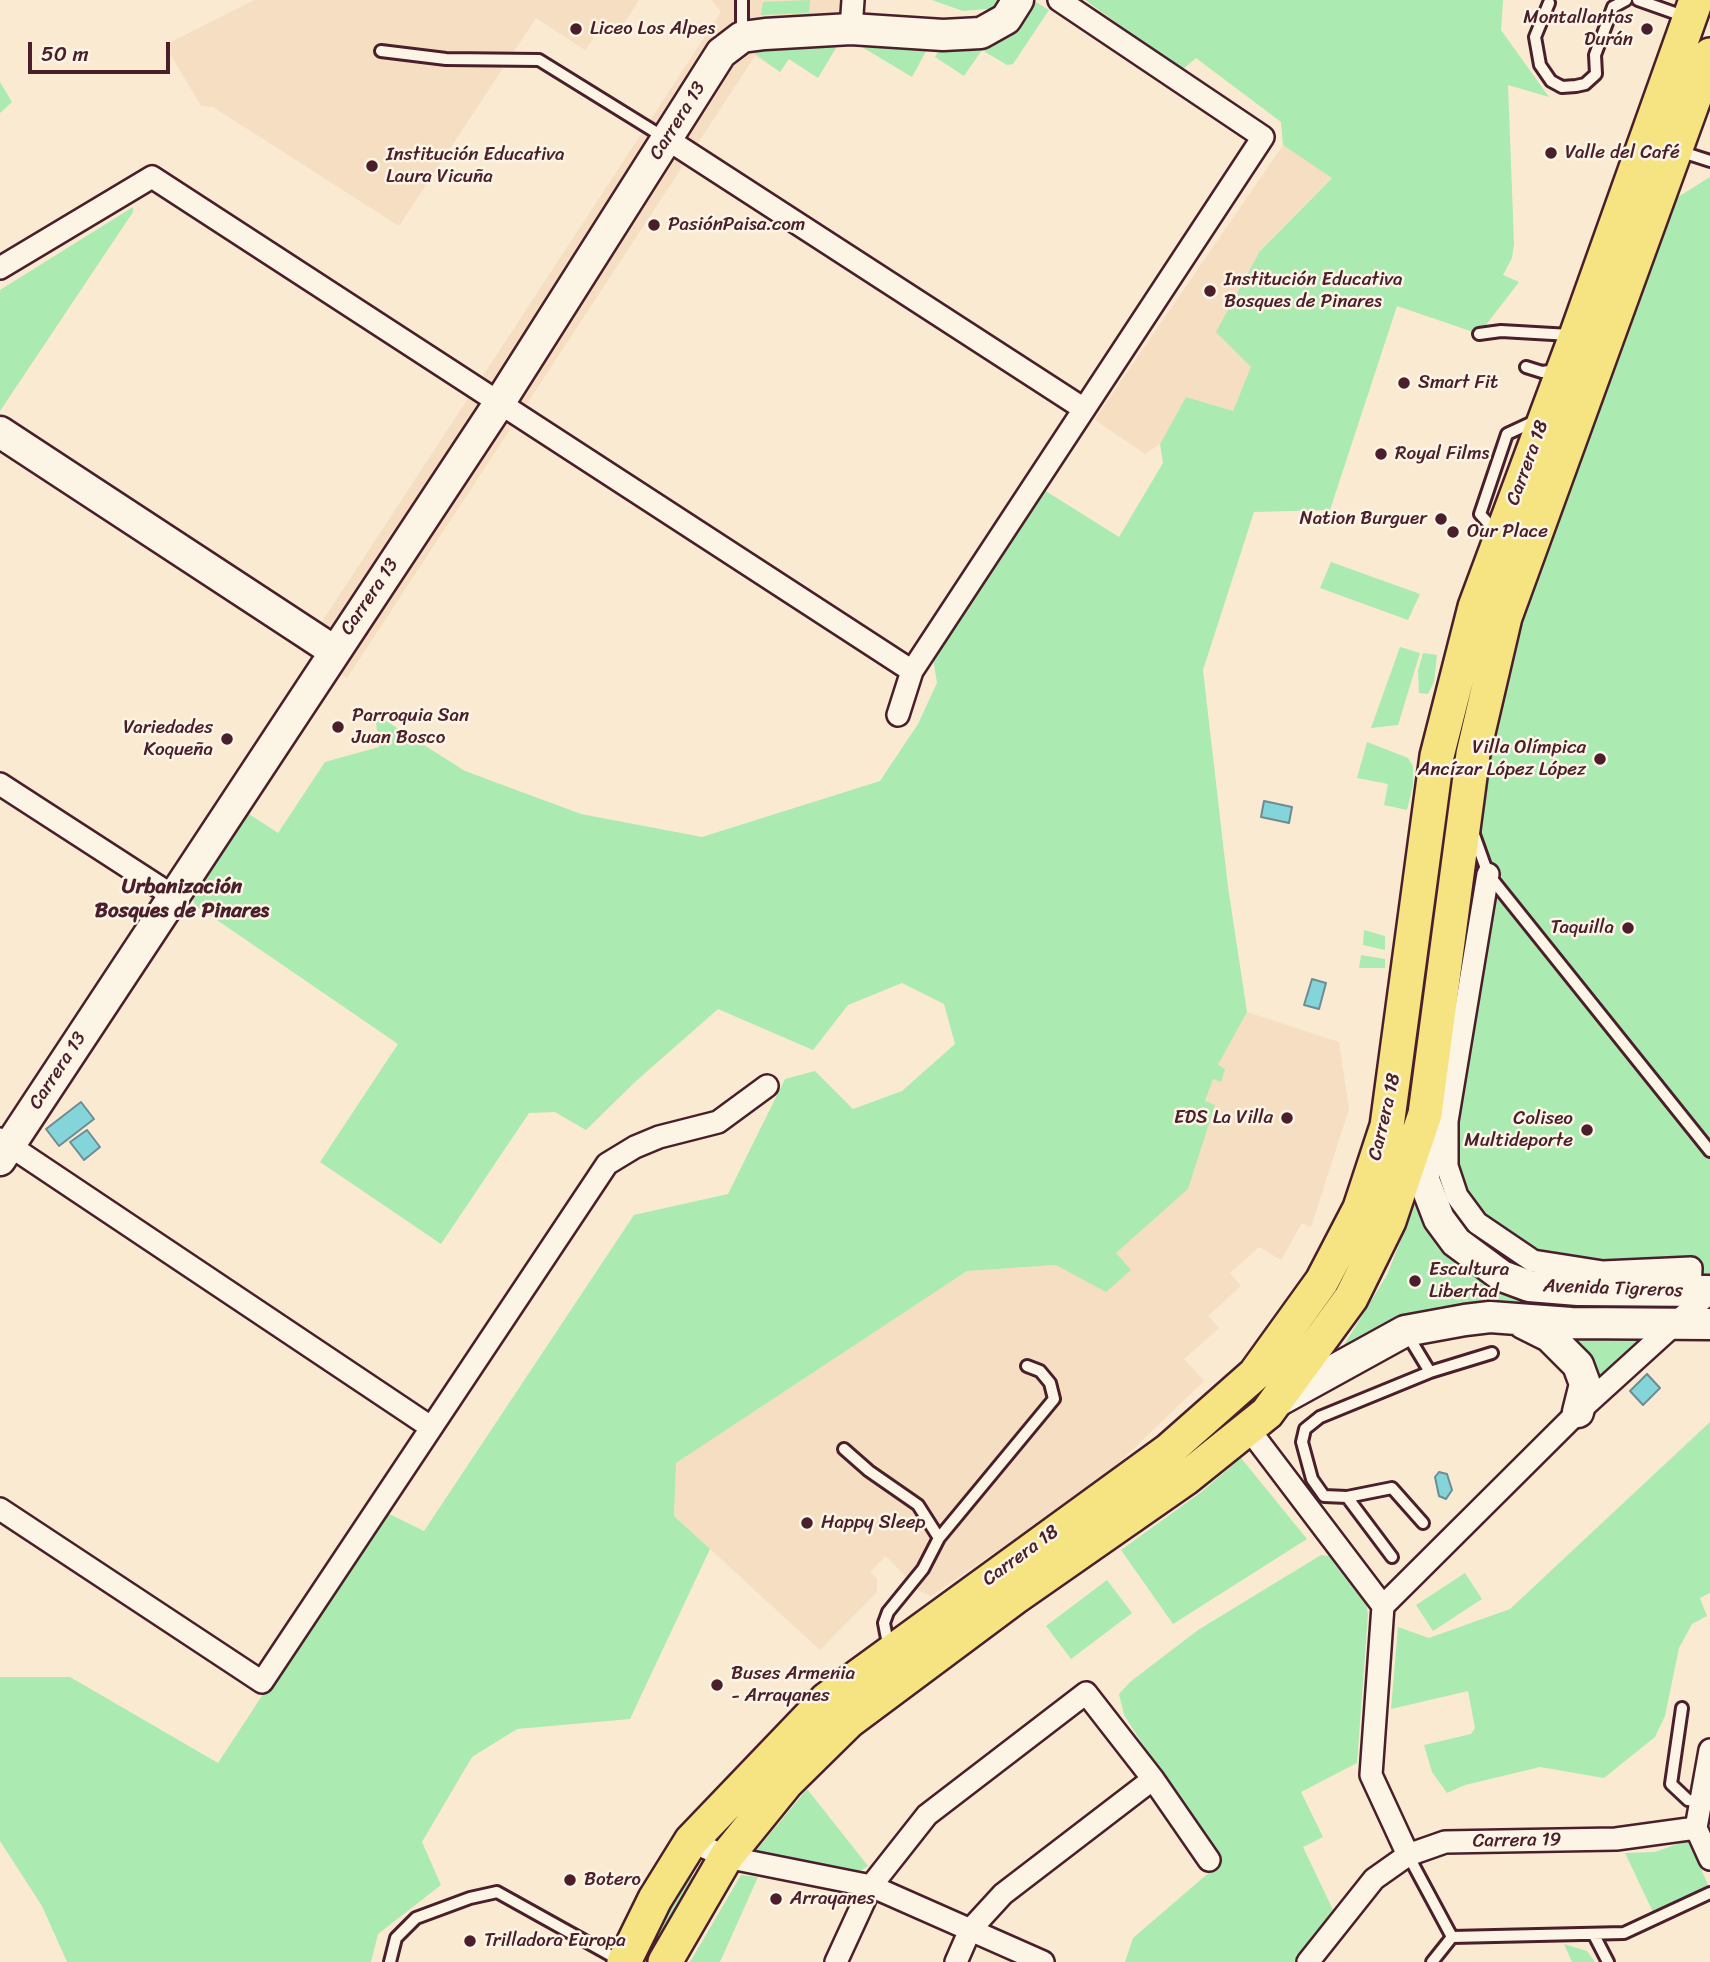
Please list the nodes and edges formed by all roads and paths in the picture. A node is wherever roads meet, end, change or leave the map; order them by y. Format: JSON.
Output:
{"nodes":[{"id":1,"x":742,"y":0,"type":"edge"},
{"id":2,"x":1059,"y":0,"type":"edge"},
{"id":3,"x":1626,"y":0,"type":"edge"},
{"id":4,"x":1638,"y":0,"type":"edge"},
{"id":5,"x":1549,"y":3,"type":"dead end"},
{"id":6,"x":1692,"y":9,"type":"edge"},
{"id":7,"x":1012,"y":10,"type":"edge"},
{"id":8,"x":852,"y":14,"type":"edge"},
{"id":9,"x":742,"y":37,"type":"junction"},
{"id":10,"x":381,"y":51,"type":"dead end"},
{"id":11,"x":1710,"y":55,"type":"edge"},
{"id":12,"x":667,"y":139,"type":"junction"},
{"id":13,"x":1675,"y":150,"type":"junction"},
{"id":14,"x":1710,"y":161,"type":"edge"},
{"id":15,"x":0,"y":268,"type":"edge"},
{"id":16,"x":1479,"y":334,"type":"dead end"},
{"id":17,"x":1576,"y":335,"type":"junction"},
{"id":18,"x":1526,"y":367,"type":"dead end"},
{"id":19,"x":1563,"y":369,"type":"junction"},
{"id":20,"x":500,"y":402,"type":"junction"},
{"id":21,"x":1084,"y":409,"type":"junction"},
{"id":22,"x":0,"y":432,"type":"edge"},
{"id":23,"x":334,"y":651,"type":"junction"},
{"id":24,"x":912,"y":671,"type":"junction"},
{"id":25,"x":898,"y":715,"type":"dead end"},
{"id":26,"x":0,"y":784,"type":"edge"},
{"id":27,"x":1467,"y":817,"type":"junction"},
{"id":28,"x":1488,"y":874,"type":"junction"},
{"id":29,"x":173,"y":896,"type":"junction"},
{"id":30,"x":767,"y":1086,"type":"dead end"},
{"id":31,"x":1425,"y":1114,"type":"junction"},
{"id":32,"x":3,"y":1148,"type":"edge"},
{"id":33,"x":1710,"y":1151,"type":"edge"},
{"id":34,"x":1703,"y":1291,"type":"edge"},
{"id":35,"x":1516,"y":1320,"type":"junction"},
{"id":36,"x":1676,"y":1324,"type":"junction"},
{"id":37,"x":1710,"y":1324,"type":"edge"},
{"id":38,"x":1405,"y":1331,"type":"junction"},
{"id":39,"x":1492,"y":1353,"type":"dead end"},
{"id":40,"x":1027,"y":1366,"type":"dead end"},
{"id":41,"x":1430,"y":1372,"type":"junction"},
{"id":42,"x":1278,"y":1401,"type":"junction"},
{"id":43,"x":1578,"y":1412,"type":"junction"},
{"id":44,"x":429,"y":1426,"type":"junction"},
{"id":45,"x":1248,"y":1428,"type":"junction"},
{"id":46,"x":844,"y":1449,"type":"dead end"},
{"id":47,"x":1347,"y":1497,"type":"junction"},
{"id":48,"x":0,"y":1509,"type":"edge"},
{"id":49,"x":1423,"y":1523,"type":"dead end"},
{"id":50,"x":939,"y":1538,"type":"junction"},
{"id":51,"x":1392,"y":1557,"type":"dead end"},
{"id":52,"x":1383,"y":1606,"type":"junction"},
{"id":53,"x":890,"y":1652,"type":"junction"},
{"id":54,"x":1682,"y":1708,"type":"dead end"},
{"id":55,"x":1710,"y":1750,"type":"edge"},
{"id":56,"x":1153,"y":1779,"type":"junction"},
{"id":57,"x":1703,"y":1802,"type":"junction"},
{"id":58,"x":1696,"y":1828,"type":"junction"},
{"id":59,"x":691,"y":1841,"type":"junction"},
{"id":60,"x":1408,"y":1855,"type":"junction"},
{"id":61,"x":726,"y":1857,"type":"junction"},
{"id":62,"x":1710,"y":1859,"type":"edge"},
{"id":63,"x":1209,"y":1860,"type":"dead end"},
{"id":64,"x":871,"y":1886,"type":"junction"},
{"id":65,"x":1710,"y":1893,"type":"edge"},
{"id":66,"x":970,"y":1930,"type":"junction"},
{"id":67,"x":1594,"y":1935,"type":"junction"},
{"id":68,"x":1452,"y":1937,"type":"junction"},
{"id":69,"x":390,"y":1962,"type":"edge"},
{"id":70,"x":624,"y":1962,"type":"edge"},
{"id":71,"x":664,"y":1962,"type":"edge"},
{"id":72,"x":836,"y":1962,"type":"edge"},
{"id":73,"x":956,"y":1962,"type":"edge"},
{"id":74,"x":1043,"y":1962,"type":"edge"},
{"id":75,"x":1308,"y":1962,"type":"edge"},
{"id":76,"x":1432,"y":1962,"type":"edge"},
{"id":77,"x":1608,"y":1962,"type":"edge"}],
"edges":[{"from":1,"to":9,"type":"lane"},
{"from":2,"to":21,"type":"street"},
{"from":3,"to":5,"type":"lane"},
{"from":4,"to":6,"type":"lane"},
{"from":6,"to":17,"type":"main road","name":"Carrera 18"},
{"from":7,"to":8,"type":"street"},
{"from":8,"to":9,"type":"street"},
{"from":9,"to":12,"type":"street","name":"Carrera 13"},
{"from":10,"to":12,"type":"lane"},
{"from":11,"to":13,"type":"main road","name":"Carrera 18"},
{"from":12,"to":20,"type":"street","name":"Carrera 13"},
{"from":12,"to":21,"type":"street"},
{"from":13,"to":14,"type":"lane"},
{"from":13,"to":27,"type":"main road","name":"Carrera 18"},
{"from":15,"to":20,"type":"street"},
{"from":16,"to":17,"type":"lane"},
{"from":17,"to":19,"type":"main road","name":"Carrera 18"},
{"from":18,"to":19,"type":"lane"},
{"from":19,"to":53,"type":"main road","name":"Carrera 18"},
{"from":20,"to":23,"type":"street","name":"Carrera 13"},
{"from":20,"to":24,"type":"street"},
{"from":21,"to":24,"type":"street"},
{"from":22,"to":23,"type":"street"},
{"from":23,"to":29,"type":"street","name":"Carrera 13"},
{"from":24,"to":25,"type":"street"},
{"from":26,"to":29,"type":"street"},
{"from":27,"to":28,"type":"lane"},
{"from":27,"to":31,"type":"main road","name":"Carrera 18"},
{"from":28,"to":33,"type":"lane"},
{"from":28,"to":34,"type":"street"},
{"from":29,"to":32,"type":"street","name":"Carrera 13"},
{"from":30,"to":44,"type":"street"},
{"from":31,"to":34,"type":"street","name":"Avenida Tigreros"},
{"from":31,"to":42,"type":"main road","name":"Carrera 18"},
{"from":32,"to":44,"type":"street"},
{"from":34,"to":36,"type":"street"},
{"from":35,"to":36,"type":"street"},
{"from":35,"to":38,"type":"street"},
{"from":35,"to":43,"type":"street"},
{"from":36,"to":37,"type":"street"},
{"from":36,"to":43,"type":"street"},
{"from":38,"to":41,"type":"lane"},
{"from":38,"to":42,"type":"street"},
{"from":39,"to":41,"type":"lane"},
{"from":40,"to":50,"type":"lane"},
{"from":41,"to":47,"type":"lane"},
{"from":42,"to":45,"type":"main road","name":"Carrera 18"},
{"from":43,"to":52,"type":"street"},
{"from":44,"to":48,"type":"street"},
{"from":45,"to":52,"type":"street"},
{"from":45,"to":61,"type":"main road","name":"Carrera 18"},
{"from":46,"to":50,"type":"lane"},
{"from":47,"to":49,"type":"lane"},
{"from":47,"to":51,"type":"lane"},
{"from":50,"to":53,"type":"lane"},
{"from":52,"to":60,"type":"street"},
{"from":53,"to":59,"type":"main road","name":"Carrera 18"},
{"from":54,"to":57,"type":"lane"},
{"from":55,"to":57,"type":"street"},
{"from":56,"to":63,"type":"street"},
{"from":56,"to":64,"type":"street"},
{"from":56,"to":66,"type":"street"},
{"from":57,"to":58,"type":"street"},
{"from":58,"to":60,"type":"street","name":"Carrera 19"},
{"from":58,"to":62,"type":"street"},
{"from":59,"to":61,"type":"street"},
{"from":59,"to":70,"type":"main road","name":"Carrera 18"},
{"from":60,"to":68,"type":"lane"},
{"from":60,"to":75,"type":"street","name":"Carrera 19"},
{"from":61,"to":64,"type":"street"},
{"from":61,"to":71,"type":"main road","name":"Carrera 18"},
{"from":64,"to":66,"type":"street"},
{"from":64,"to":72,"type":"street"},
{"from":65,"to":67,"type":"lane"},
{"from":66,"to":73,"type":"street"},
{"from":66,"to":74,"type":"street"},
{"from":67,"to":68,"type":"lane"},
{"from":67,"to":77,"type":"lane"},
{"from":68,"to":76,"type":"lane"},
{"from":69,"to":70,"type":"lane"}]}
